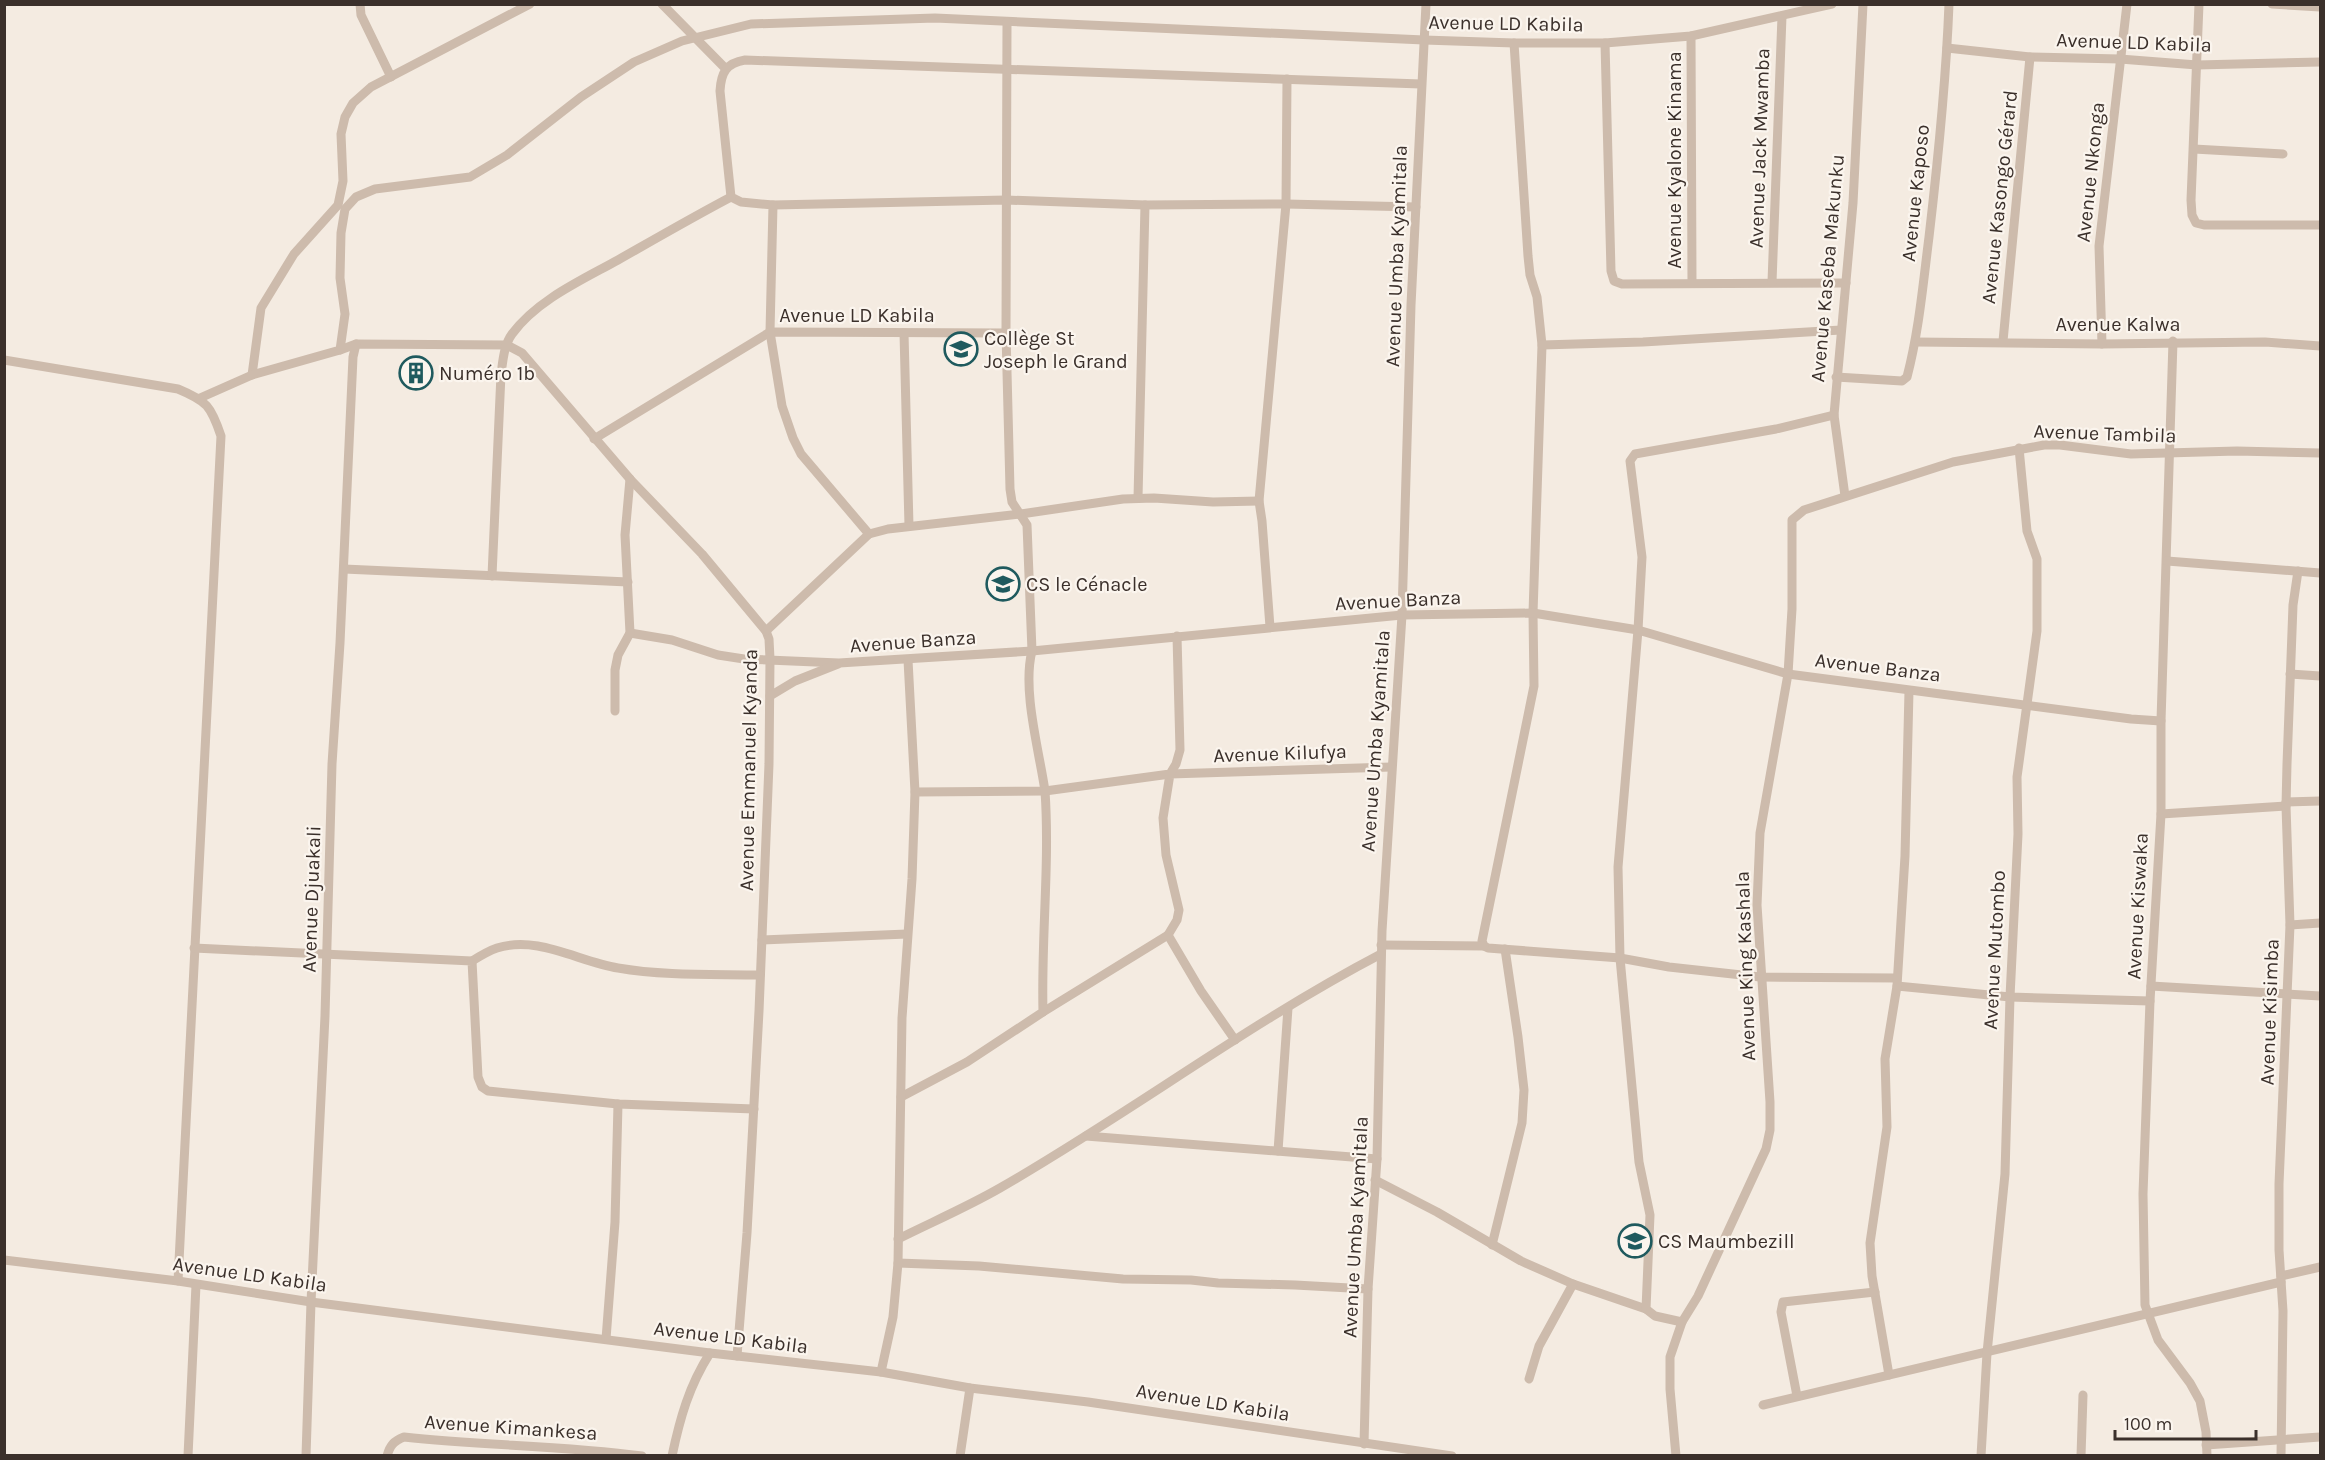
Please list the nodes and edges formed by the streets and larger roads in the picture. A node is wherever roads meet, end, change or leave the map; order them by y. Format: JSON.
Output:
{"nodes":[{"id":1,"x":360,"y":4,"type":"edge"},
{"id":2,"x":530,"y":4,"type":"edge"},
{"id":3,"x":662,"y":4,"type":"edge"},
{"id":4,"x":1426,"y":4,"type":"edge"},
{"id":5,"x":1832,"y":4,"type":"edge"},
{"id":6,"x":1863,"y":4,"type":"edge"},
{"id":7,"x":1949,"y":4,"type":"edge"},
{"id":8,"x":2127,"y":4,"type":"edge"},
{"id":9,"x":2199,"y":4,"type":"edge"},
{"id":10,"x":2272,"y":4,"type":"edge"},
{"id":11,"x":2320,"y":7,"type":"edge"},
{"id":12,"x":1782,"y":16,"type":"junction"},
{"id":13,"x":1007,"y":22,"type":"junction"},
{"id":14,"x":1691,"y":36,"type":"junction"},
{"id":15,"x":696,"y":39,"type":"junction"},
{"id":16,"x":1424,"y":40,"type":"junction"},
{"id":17,"x":1514,"y":43,"type":"junction"},
{"id":18,"x":1605,"y":43,"type":"junction"},
{"id":19,"x":1947,"y":48,"type":"junction"},
{"id":20,"x":2030,"y":57,"type":"junction"},
{"id":21,"x":2120,"y":59,"type":"junction"},
{"id":22,"x":2320,"y":62,"type":"edge"},
{"id":23,"x":2197,"y":65,"type":"junction"},
{"id":24,"x":725,"y":68,"type":"junction"},
{"id":25,"x":1006,"y":68,"type":"junction"},
{"id":26,"x":392,"y":77,"type":"junction"},
{"id":27,"x":1287,"y":79,"type":"junction"},
{"id":28,"x":1421,"y":84,"type":"junction"},
{"id":29,"x":2194,"y":149,"type":"junction"},
{"id":30,"x":2283,"y":154,"type":"dead end"},
{"id":31,"x":731,"y":197,"type":"junction"},
{"id":32,"x":1006,"y":200,"type":"junction"},
{"id":33,"x":1286,"y":204,"type":"junction"},
{"id":34,"x":772,"y":205,"type":"junction"},
{"id":35,"x":1145,"y":205,"type":"junction"},
{"id":36,"x":341,"y":207,"type":"junction"},
{"id":37,"x":1416,"y":207,"type":"junction"},
{"id":38,"x":2320,"y":225,"type":"edge"},
{"id":39,"x":1772,"y":282,"type":"junction"},
{"id":40,"x":1692,"y":283,"type":"junction"},
{"id":41,"x":1846,"y":283,"type":"junction"},
{"id":42,"x":1840,"y":330,"type":"junction"},
{"id":43,"x":770,"y":332,"type":"junction"},
{"id":44,"x":904,"y":333,"type":"junction"},
{"id":45,"x":1006,"y":333,"type":"junction"},
{"id":46,"x":2003,"y":341,"type":"junction"},
{"id":47,"x":2173,"y":341,"type":"junction"},
{"id":48,"x":1916,"y":342,"type":"junction"},
{"id":49,"x":356,"y":344,"type":"junction"},
{"id":50,"x":2102,"y":344,"type":"junction"},
{"id":51,"x":507,"y":345,"type":"junction"},
{"id":52,"x":1542,"y":345,"type":"junction"},
{"id":53,"x":2320,"y":346,"type":"edge"},
{"id":54,"x":340,"y":350,"type":"junction"},
{"id":55,"x":4,"y":360,"type":"edge"},
{"id":56,"x":252,"y":375,"type":"junction"},
{"id":57,"x":1836,"y":377,"type":"junction"},
{"id":58,"x":200,"y":398,"type":"junction"},
{"id":59,"x":1834,"y":415,"type":"junction"},
{"id":60,"x":594,"y":439,"type":"junction"},
{"id":61,"x":2019,"y":448,"type":"junction"},
{"id":62,"x":2320,"y":453,"type":"edge"},
{"id":63,"x":2170,"y":454,"type":"junction"},
{"id":64,"x":630,"y":479,"type":"junction"},
{"id":65,"x":1845,"y":496,"type":"junction"},
{"id":66,"x":1138,"y":498,"type":"junction"},
{"id":67,"x":1259,"y":501,"type":"junction"},
{"id":68,"x":1021,"y":514,"type":"junction"},
{"id":69,"x":1792,"y":520,"type":"joint"},
{"id":70,"x":909,"y":526,"type":"junction"},
{"id":71,"x":869,"y":534,"type":"junction"},
{"id":72,"x":2167,"y":561,"type":"junction"},
{"id":73,"x":344,"y":568,"type":"junction"},
{"id":74,"x":2298,"y":571,"type":"junction"},
{"id":75,"x":2320,"y":573,"type":"edge"},
{"id":76,"x":492,"y":576,"type":"junction"},
{"id":77,"x":628,"y":582,"type":"junction"},
{"id":78,"x":1533,"y":613,"type":"junction"},
{"id":79,"x":1402,"y":615,"type":"junction"},
{"id":80,"x":1270,"y":627,"type":"junction"},
{"id":81,"x":1638,"y":630,"type":"junction"},
{"id":82,"x":766,"y":631,"type":"junction"},
{"id":83,"x":630,"y":633,"type":"junction"},
{"id":84,"x":1177,"y":636,"type":"junction"},
{"id":85,"x":1032,"y":651,"type":"junction"},
{"id":86,"x":770,"y":659,"type":"junction"},
{"id":87,"x":908,"y":660,"type":"junction"},
{"id":88,"x":839,"y":663,"type":"junction"},
{"id":89,"x":1788,"y":674,"type":"junction"},
{"id":90,"x":2290,"y":674,"type":"junction"},
{"id":91,"x":2320,"y":676,"type":"edge"},
{"id":92,"x":1909,"y":691,"type":"junction"},
{"id":93,"x":770,"y":696,"type":"junction"},
{"id":94,"x":2027,"y":704,"type":"junction"},
{"id":95,"x":615,"y":711,"type":"dead end"},
{"id":96,"x":2161,"y":721,"type":"junction"},
{"id":97,"x":1391,"y":767,"type":"junction"},
{"id":98,"x":1170,"y":774,"type":"junction"},
{"id":99,"x":1045,"y":791,"type":"junction"},
{"id":100,"x":915,"y":792,"type":"junction"},
{"id":101,"x":2320,"y":801,"type":"edge"},
{"id":102,"x":2286,"y":804,"type":"junction"},
{"id":103,"x":2161,"y":814,"type":"junction"},
{"id":104,"x":2320,"y":923,"type":"edge"},
{"id":105,"x":2290,"y":925,"type":"junction"},
{"id":106,"x":907,"y":934,"type":"junction"},
{"id":107,"x":1168,"y":934,"type":"junction"},
{"id":108,"x":762,"y":940,"type":"junction"},
{"id":109,"x":1484,"y":946,"type":"junction"},
{"id":110,"x":194,"y":948,"type":"junction"},
{"id":111,"x":1381,"y":949,"type":"junction"},
{"id":112,"x":1504,"y":949,"type":"junction"},
{"id":113,"x":327,"y":953,"type":"junction"},
{"id":114,"x":1620,"y":958,"type":"junction"},
{"id":115,"x":472,"y":961,"type":"junction"},
{"id":116,"x":760,"y":975,"type":"junction"},
{"id":117,"x":1760,"y":977,"type":"junction"},
{"id":118,"x":1897,"y":982,"type":"junction"},
{"id":119,"x":2151,"y":986,"type":"junction"},
{"id":120,"x":2288,"y":994,"type":"junction"},
{"id":121,"x":2320,"y":996,"type":"edge"},
{"id":122,"x":2010,"y":997,"type":"junction"},
{"id":123,"x":2150,"y":1001,"type":"junction"},
{"id":124,"x":1288,"y":1008,"type":"junction"},
{"id":125,"x":1043,"y":1012,"type":"junction"},
{"id":126,"x":1235,"y":1040,"type":"junction"},
{"id":127,"x":901,"y":1097,"type":"junction"},
{"id":128,"x":618,"y":1104,"type":"junction"},
{"id":129,"x":754,"y":1108,"type":"junction"},
{"id":130,"x":1086,"y":1136,"type":"junction"},
{"id":131,"x":1278,"y":1151,"type":"junction"},
{"id":132,"x":1377,"y":1159,"type":"junction"},
{"id":133,"x":1375,"y":1180,"type":"junction"},
{"id":134,"x":898,"y":1239,"type":"junction"},
{"id":135,"x":1492,"y":1245,"type":"junction"},
{"id":136,"x":4,"y":1260,"type":"edge"},
{"id":137,"x":898,"y":1263,"type":"junction"},
{"id":138,"x":2320,"y":1267,"type":"edge"},
{"id":139,"x":2281,"y":1279,"type":"junction"},
{"id":140,"x":178,"y":1281,"type":"junction"},
{"id":141,"x":1573,"y":1284,"type":"junction"},
{"id":142,"x":196,"y":1285,"type":"junction"},
{"id":143,"x":1368,"y":1289,"type":"junction"},
{"id":144,"x":1875,"y":1292,"type":"junction"},
{"id":145,"x":311,"y":1302,"type":"junction"},
{"id":146,"x":1646,"y":1309,"type":"junction"},
{"id":147,"x":2148,"y":1315,"type":"junction"},
{"id":148,"x":1682,"y":1322,"type":"junction"},
{"id":149,"x":606,"y":1339,"type":"junction"},
{"id":150,"x":710,"y":1353,"type":"junction"},
{"id":151,"x":1987,"y":1353,"type":"junction"},
{"id":152,"x":736,"y":1356,"type":"junction"},
{"id":153,"x":881,"y":1372,"type":"junction"},
{"id":154,"x":1890,"y":1374,"type":"junction"},
{"id":155,"x":1529,"y":1379,"type":"dead end"},
{"id":156,"x":970,"y":1388,"type":"junction"},
{"id":157,"x":2083,"y":1395,"type":"dead end"},
{"id":158,"x":1797,"y":1396,"type":"junction"},
{"id":159,"x":1763,"y":1405,"type":"dead end"},
{"id":160,"x":2320,"y":1437,"type":"edge"},
{"id":161,"x":2281,"y":1440,"type":"junction"},
{"id":162,"x":1364,"y":1443,"type":"junction"},
{"id":163,"x":2206,"y":1445,"type":"junction"},
{"id":164,"x":1412,"y":1453,"type":"edge"},
{"id":165,"x":188,"y":1455,"type":"edge"},
{"id":166,"x":306,"y":1455,"type":"edge"},
{"id":167,"x":387,"y":1455,"type":"edge"},
{"id":168,"x":642,"y":1455,"type":"edge"},
{"id":169,"x":672,"y":1455,"type":"edge"},
{"id":170,"x":960,"y":1455,"type":"edge"},
{"id":171,"x":1452,"y":1455,"type":"edge"},
{"id":172,"x":1676,"y":1455,"type":"edge"},
{"id":173,"x":1981,"y":1455,"type":"edge"},
{"id":174,"x":2081,"y":1455,"type":"edge"},
{"id":175,"x":2207,"y":1455,"type":"edge"},
{"id":176,"x":2281,"y":1455,"type":"edge"}],
"edges":[{"from":1,"to":26,"type":"street"},
{"from":2,"to":26,"type":"street"},
{"from":3,"to":15,"type":"street"},
{"from":4,"to":16,"type":"street","name":"Avenue Umba Kyamitala"},
{"from":5,"to":12,"type":"street","name":"Avenue LD Kabila"},
{"from":6,"to":41,"type":"street","name":"Avenue Kaseba Makunku"},
{"from":7,"to":19,"type":"street","name":"Avenue Kaposo"},
{"from":8,"to":21,"type":"street","name":"Avenue Nkonga"},
{"from":9,"to":23,"type":"street"},
{"from":10,"to":11,"type":"street"},
{"from":12,"to":14,"type":"street","name":"Avenue LD Kabila"},
{"from":12,"to":39,"type":"street","name":"Avenue Jack Mwamba"},
{"from":13,"to":15,"type":"street","name":"Avenue LD Kabila"},
{"from":13,"to":16,"type":"street","name":"Avenue LD Kabila"},
{"from":13,"to":25,"type":"street"},
{"from":14,"to":18,"type":"street","name":"Avenue LD Kabila"},
{"from":14,"to":40,"type":"street","name":"Avenue Kyalone Kinama"},
{"from":15,"to":24,"type":"street"},
{"from":15,"to":36,"type":"street","name":"Avenue LD Kabila"},
{"from":16,"to":17,"type":"street","name":"Avenue LD Kabila"},
{"from":16,"to":28,"type":"street","name":"Avenue Umba Kyamitala"},
{"from":17,"to":18,"type":"street","name":"Avenue LD Kabila"},
{"from":17,"to":52,"type":"street"},
{"from":18,"to":40,"type":"street"},
{"from":19,"to":20,"type":"street","name":"Avenue LD Kabila"},
{"from":19,"to":48,"type":"street","name":"Avenue Kaposo"},
{"from":20,"to":21,"type":"street","name":"Avenue LD Kabila"},
{"from":20,"to":46,"type":"street","name":"Avenue Kasongo Gérard"},
{"from":21,"to":23,"type":"street","name":"Avenue LD Kabila"},
{"from":21,"to":50,"type":"street","name":"Avenue Nkonga"},
{"from":22,"to":23,"type":"street","name":"Avenue LD Kabila"},
{"from":23,"to":29,"type":"street"},
{"from":24,"to":25,"type":"street"},
{"from":24,"to":31,"type":"street"},
{"from":25,"to":27,"type":"street"},
{"from":25,"to":32,"type":"street"},
{"from":26,"to":36,"type":"street"},
{"from":27,"to":28,"type":"street"},
{"from":27,"to":33,"type":"street"},
{"from":28,"to":37,"type":"street","name":"Avenue Umba Kyamitala"},
{"from":29,"to":30,"type":"street"},
{"from":29,"to":38,"type":"street"},
{"from":31,"to":34,"type":"street"},
{"from":31,"to":51,"type":"street"},
{"from":32,"to":34,"type":"street"},
{"from":32,"to":35,"type":"street"},
{"from":32,"to":45,"type":"street"},
{"from":33,"to":35,"type":"street"},
{"from":33,"to":37,"type":"street"},
{"from":33,"to":67,"type":"street"},
{"from":34,"to":43,"type":"street"},
{"from":35,"to":66,"type":"street"},
{"from":36,"to":54,"type":"street"},
{"from":36,"to":56,"type":"street","name":"Avenue LD Kabila"},
{"from":37,"to":79,"type":"street","name":"Avenue Umba Kyamitala"},
{"from":39,"to":40,"type":"street"},
{"from":39,"to":41,"type":"street"},
{"from":41,"to":42,"type":"street","name":"Avenue Kaseba Makunku"},
{"from":42,"to":52,"type":"street"},
{"from":42,"to":57,"type":"street","name":"Avenue Kaseba Makunku"},
{"from":43,"to":44,"type":"street","name":"Avenue LD Kabila"},
{"from":43,"to":60,"type":"street","name":"Avenue LD Kabila"},
{"from":43,"to":71,"type":"street"},
{"from":44,"to":45,"type":"street","name":"Avenue LD Kabila"},
{"from":44,"to":70,"type":"street"},
{"from":45,"to":68,"type":"street"},
{"from":46,"to":48,"type":"street","name":"Avenue Kalwa"},
{"from":46,"to":50,"type":"street","name":"Avenue Kalwa"},
{"from":47,"to":50,"type":"street","name":"Avenue Kalwa"},
{"from":47,"to":53,"type":"street","name":"Avenue Kalwa"},
{"from":47,"to":63,"type":"street","name":"Avenue Kiswaka"},
{"from":48,"to":57,"type":"street","name":"Avenue Kaposo"},
{"from":49,"to":51,"type":"street"},
{"from":49,"to":54,"type":"street"},
{"from":49,"to":73,"type":"street","name":"Avenue Djuakali"},
{"from":51,"to":60,"type":"street","name":"Avenue Emmanuel Kyanda"},
{"from":51,"to":76,"type":"street"},
{"from":52,"to":78,"type":"street"},
{"from":54,"to":56,"type":"street"},
{"from":55,"to":58,"type":"street"},
{"from":56,"to":58,"type":"street"},
{"from":57,"to":59,"type":"street","name":"Avenue Kaseba Makunku"},
{"from":58,"to":110,"type":"street"},
{"from":59,"to":65,"type":"street","name":"Avenue Kaseba Makunku"},
{"from":59,"to":81,"type":"street"},
{"from":60,"to":64,"type":"street","name":"Avenue Emmanuel Kyanda"},
{"from":61,"to":63,"type":"street","name":"Avenue Tambila"},
{"from":61,"to":65,"type":"street","name":"Avenue Tambila"},
{"from":61,"to":94,"type":"street","name":"Avenue Mutombo"},
{"from":62,"to":63,"type":"street","name":"Avenue Tambila"},
{"from":63,"to":72,"type":"street","name":"Avenue Kiswaka"},
{"from":64,"to":77,"type":"street"},
{"from":64,"to":82,"type":"street","name":"Avenue Emmanuel Kyanda"},
{"from":65,"to":69,"type":"street","name":"Avenue Tambila"},
{"from":66,"to":67,"type":"street"},
{"from":66,"to":68,"type":"street"},
{"from":67,"to":80,"type":"street"},
{"from":68,"to":70,"type":"street"},
{"from":68,"to":85,"type":"street"},
{"from":69,"to":89,"type":"street","name":"Avenue King Kashala"},
{"from":70,"to":71,"type":"street"},
{"from":71,"to":82,"type":"street"},
{"from":72,"to":74,"type":"street"},
{"from":72,"to":96,"type":"street","name":"Avenue Kiswaka"},
{"from":73,"to":76,"type":"street"},
{"from":73,"to":113,"type":"street","name":"Avenue Djuakali"},
{"from":74,"to":75,"type":"street"},
{"from":74,"to":90,"type":"street","name":"Avenue Kisimba"},
{"from":76,"to":77,"type":"street"},
{"from":77,"to":83,"type":"street"},
{"from":78,"to":79,"type":"street","name":"Avenue Banza"},
{"from":78,"to":81,"type":"street","name":"Avenue Banza"},
{"from":78,"to":109,"type":"street"},
{"from":79,"to":80,"type":"street","name":"Avenue Banza"},
{"from":79,"to":97,"type":"street","name":"Avenue Umba Kyamitala"},
{"from":80,"to":84,"type":"street","name":"Avenue Banza"},
{"from":81,"to":89,"type":"street","name":"Avenue Banza"},
{"from":81,"to":114,"type":"street"},
{"from":82,"to":86,"type":"street","name":"Avenue Emmanuel Kyanda"},
{"from":83,"to":86,"type":"street","name":"Avenue Banza"},
{"from":83,"to":95,"type":"street"},
{"from":84,"to":85,"type":"street","name":"Avenue Banza"},
{"from":84,"to":98,"type":"street"},
{"from":85,"to":87,"type":"street","name":"Avenue Banza"},
{"from":85,"to":99,"type":"street"},
{"from":86,"to":88,"type":"street","name":"Avenue Banza"},
{"from":86,"to":93,"type":"street","name":"Avenue Emmanuel Kyanda"},
{"from":87,"to":88,"type":"street","name":"Avenue Banza"},
{"from":87,"to":100,"type":"street"},
{"from":88,"to":93,"type":"street"},
{"from":89,"to":92,"type":"street","name":"Avenue Banza"},
{"from":89,"to":117,"type":"street","name":"Avenue King Kashala"},
{"from":90,"to":91,"type":"street"},
{"from":90,"to":102,"type":"street","name":"Avenue Kisimba"},
{"from":92,"to":94,"type":"street","name":"Avenue Banza"},
{"from":92,"to":118,"type":"street"},
{"from":93,"to":108,"type":"street","name":"Avenue Emmanuel Kyanda"},
{"from":94,"to":96,"type":"street","name":"Avenue Banza"},
{"from":94,"to":122,"type":"street","name":"Avenue Mutombo"},
{"from":96,"to":103,"type":"street","name":"Avenue Kiswaka"},
{"from":97,"to":98,"type":"street","name":"Avenue Kilufya"},
{"from":97,"to":111,"type":"street","name":"Avenue Umba Kyamitala"},
{"from":98,"to":99,"type":"street","name":"Avenue Kilufya"},
{"from":98,"to":107,"type":"street"},
{"from":99,"to":100,"type":"street","name":"Avenue Kilufya"},
{"from":99,"to":125,"type":"street"},
{"from":100,"to":106,"type":"street"},
{"from":101,"to":102,"type":"street"},
{"from":102,"to":103,"type":"street"},
{"from":102,"to":105,"type":"street","name":"Avenue Kisimba"},
{"from":103,"to":119,"type":"street","name":"Avenue Kiswaka"},
{"from":104,"to":105,"type":"street"},
{"from":105,"to":120,"type":"street","name":"Avenue Kisimba"},
{"from":106,"to":108,"type":"street"},
{"from":106,"to":127,"type":"street"},
{"from":107,"to":125,"type":"street"},
{"from":107,"to":126,"type":"street"},
{"from":108,"to":116,"type":"street","name":"Avenue Emmanuel Kyanda"},
{"from":109,"to":111,"type":"street"},
{"from":109,"to":112,"type":"street"},
{"from":110,"to":113,"type":"street"},
{"from":110,"to":140,"type":"street"},
{"from":111,"to":124,"type":"street"},
{"from":111,"to":132,"type":"street","name":"Avenue Umba Kyamitala"},
{"from":112,"to":114,"type":"street"},
{"from":112,"to":135,"type":"street"},
{"from":113,"to":115,"type":"street"},
{"from":113,"to":145,"type":"street","name":"Avenue Djuakali"},
{"from":114,"to":117,"type":"street"},
{"from":114,"to":146,"type":"street"},
{"from":115,"to":116,"type":"street"},
{"from":115,"to":128,"type":"street"},
{"from":116,"to":129,"type":"street","name":"Avenue Emmanuel Kyanda"},
{"from":117,"to":118,"type":"street"},
{"from":117,"to":148,"type":"street","name":"Avenue King Kashala"},
{"from":118,"to":122,"type":"street"},
{"from":118,"to":144,"type":"street"},
{"from":119,"to":120,"type":"street"},
{"from":119,"to":123,"type":"street","name":"Avenue Kiswaka"},
{"from":120,"to":121,"type":"street"},
{"from":120,"to":139,"type":"street","name":"Avenue Kisimba"},
{"from":122,"to":123,"type":"street"},
{"from":122,"to":151,"type":"street","name":"Avenue Mutombo"},
{"from":123,"to":147,"type":"street","name":"Avenue Kiswaka"},
{"from":124,"to":126,"type":"street"},
{"from":124,"to":131,"type":"street"},
{"from":125,"to":127,"type":"street"},
{"from":126,"to":130,"type":"street"},
{"from":127,"to":134,"type":"street"},
{"from":128,"to":129,"type":"street"},
{"from":128,"to":149,"type":"street"},
{"from":129,"to":152,"type":"street","name":"Avenue Emmanuel Kyanda"},
{"from":130,"to":131,"type":"street"},
{"from":130,"to":134,"type":"street"},
{"from":131,"to":132,"type":"street"},
{"from":132,"to":133,"type":"street","name":"Avenue Umba Kyamitala"},
{"from":133,"to":135,"type":"street"},
{"from":133,"to":143,"type":"street","name":"Avenue Umba Kyamitala"},
{"from":134,"to":137,"type":"street"},
{"from":135,"to":141,"type":"street"},
{"from":136,"to":140,"type":"street","name":"Avenue LD Kabila"},
{"from":137,"to":143,"type":"street"},
{"from":137,"to":153,"type":"street"},
{"from":138,"to":139,"type":"street"},
{"from":139,"to":147,"type":"street"},
{"from":139,"to":161,"type":"street","name":"Avenue Kisimba"},
{"from":140,"to":142,"type":"street","name":"Avenue LD Kabila"},
{"from":141,"to":146,"type":"street"},
{"from":141,"to":155,"type":"street"},
{"from":142,"to":145,"type":"street","name":"Avenue LD Kabila"},
{"from":142,"to":165,"type":"street"},
{"from":143,"to":162,"type":"street","name":"Avenue Umba Kyamitala"},
{"from":144,"to":154,"type":"street"},
{"from":144,"to":158,"type":"street"},
{"from":145,"to":149,"type":"street","name":"Avenue LD Kabila"},
{"from":145,"to":166,"type":"street","name":"Avenue Djuakali"},
{"from":146,"to":148,"type":"street"},
{"from":147,"to":151,"type":"street"},
{"from":147,"to":163,"type":"street","name":"Avenue Kiswaka"},
{"from":148,"to":172,"type":"street","name":"Avenue King Kashala"},
{"from":149,"to":150,"type":"street","name":"Avenue LD Kabila"},
{"from":150,"to":152,"type":"street","name":"Avenue LD Kabila"},
{"from":150,"to":169,"type":"street"},
{"from":151,"to":154,"type":"street"},
{"from":151,"to":173,"type":"street","name":"Avenue Mutombo"},
{"from":152,"to":153,"type":"street","name":"Avenue LD Kabila"},
{"from":153,"to":156,"type":"street","name":"Avenue LD Kabila"},
{"from":154,"to":158,"type":"street"},
{"from":156,"to":162,"type":"street","name":"Avenue LD Kabila"},
{"from":156,"to":170,"type":"street"},
{"from":157,"to":174,"type":"street"},
{"from":158,"to":159,"type":"street"},
{"from":160,"to":161,"type":"street"},
{"from":161,"to":163,"type":"street"},
{"from":161,"to":176,"type":"street","name":"Avenue Kisimba"},
{"from":162,"to":164,"type":"street","name":"Avenue LD Kabila"},
{"from":163,"to":175,"type":"street","name":"Avenue Kiswaka"},
{"from":164,"to":171,"type":"street","name":"Avenue LD Kabila"},
{"from":167,"to":168,"type":"street","name":"Avenue Kimankesa"}]}
